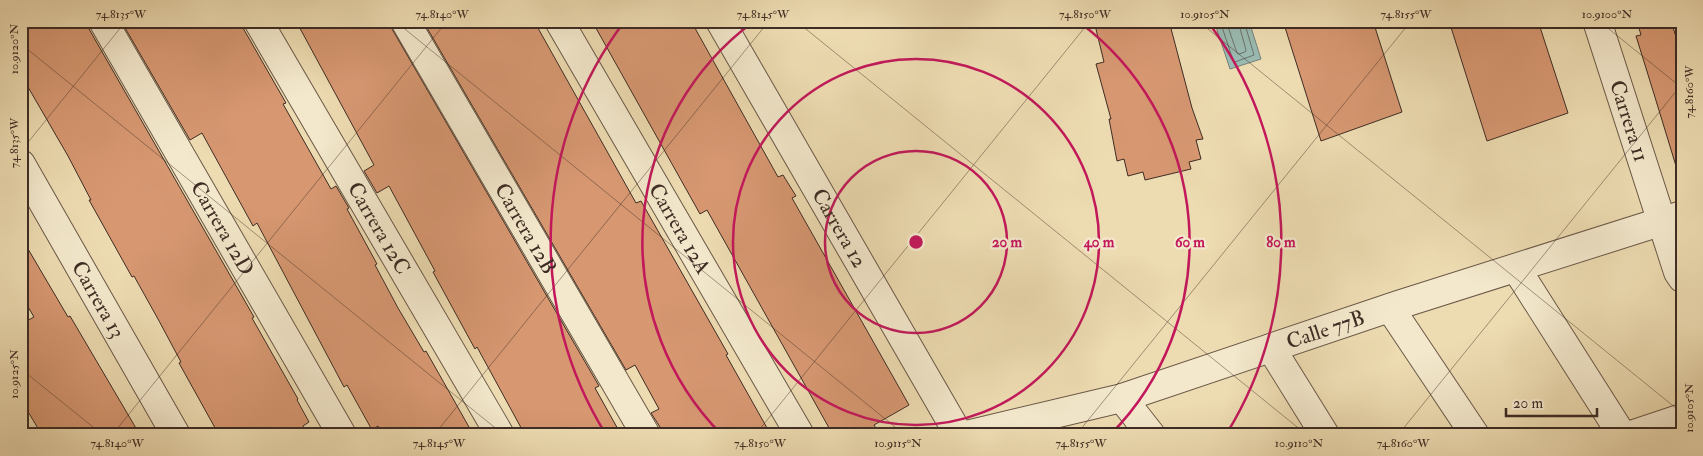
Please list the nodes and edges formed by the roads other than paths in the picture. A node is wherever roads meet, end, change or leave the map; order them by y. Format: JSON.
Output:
{"nodes":[{"id":1,"x":103,"y":21,"type":"edge"},
{"id":2,"x":258,"y":21,"type":"edge"},
{"id":3,"x":405,"y":21,"type":"edge"},
{"id":4,"x":559,"y":21,"type":"edge"},
{"id":5,"x":720,"y":21,"type":"edge"},
{"id":6,"x":1597,"y":21,"type":"edge"},
{"id":7,"x":21,"y":164,"type":"edge"},
{"id":8,"x":1672,"y":218,"type":"edge"},
{"id":9,"x":1516,"y":268,"type":"junction"},
{"id":10,"x":1682,"y":278,"type":"edge"},
{"id":11,"x":1390,"y":308,"type":"junction"},
{"id":12,"x":1270,"y":348,"type":"junction"},
{"id":13,"x":1122,"y":398,"type":"junction"},
{"id":14,"x":1682,"y":418,"type":"edge"},
{"id":15,"x":1632,"y":434,"type":"edge"},
{"id":16,"x":176,"y":435,"type":"edge"},
{"id":17,"x":342,"y":435,"type":"edge"},
{"id":18,"x":500,"y":435,"type":"edge"},
{"id":19,"x":646,"y":435,"type":"edge"},
{"id":20,"x":800,"y":435,"type":"edge"},
{"id":21,"x":959,"y":435,"type":"edge"},
{"id":22,"x":966,"y":435,"type":"edge"},
{"id":23,"x":1150,"y":435,"type":"edge"},
{"id":24,"x":1325,"y":435,"type":"edge"},
{"id":25,"x":1475,"y":435,"type":"edge"}],
"edges":[{"from":1,"to":17,"type":"street","name":"Carrera 12D"},
{"from":2,"to":18,"type":"street","name":"Carrera 12C"},
{"from":3,"to":19,"type":"street","name":"Carrera 12B"},
{"from":4,"to":20,"type":"street","name":"Carrera 12A"},
{"from":5,"to":21,"type":"street","name":"Carrera 12"},
{"from":6,"to":8,"type":"street","name":"Carrera 11"},
{"from":7,"to":16,"type":"street","name":"Carrera 13"},
{"from":8,"to":9,"type":"street","name":"Calle 77B"},
{"from":8,"to":10,"type":"street","name":"Carrera 11"},
{"from":9,"to":11,"type":"street","name":"Calle 77B"},
{"from":9,"to":15,"type":"street"},
{"from":11,"to":12,"type":"street","name":"Calle 77B"},
{"from":11,"to":25,"type":"street"},
{"from":12,"to":13,"type":"street","name":"Calle 77B"},
{"from":12,"to":24,"type":"street"},
{"from":13,"to":22,"type":"street","name":"Calle 77B"},
{"from":13,"to":23,"type":"street"},
{"from":14,"to":15,"type":"street"}]}
